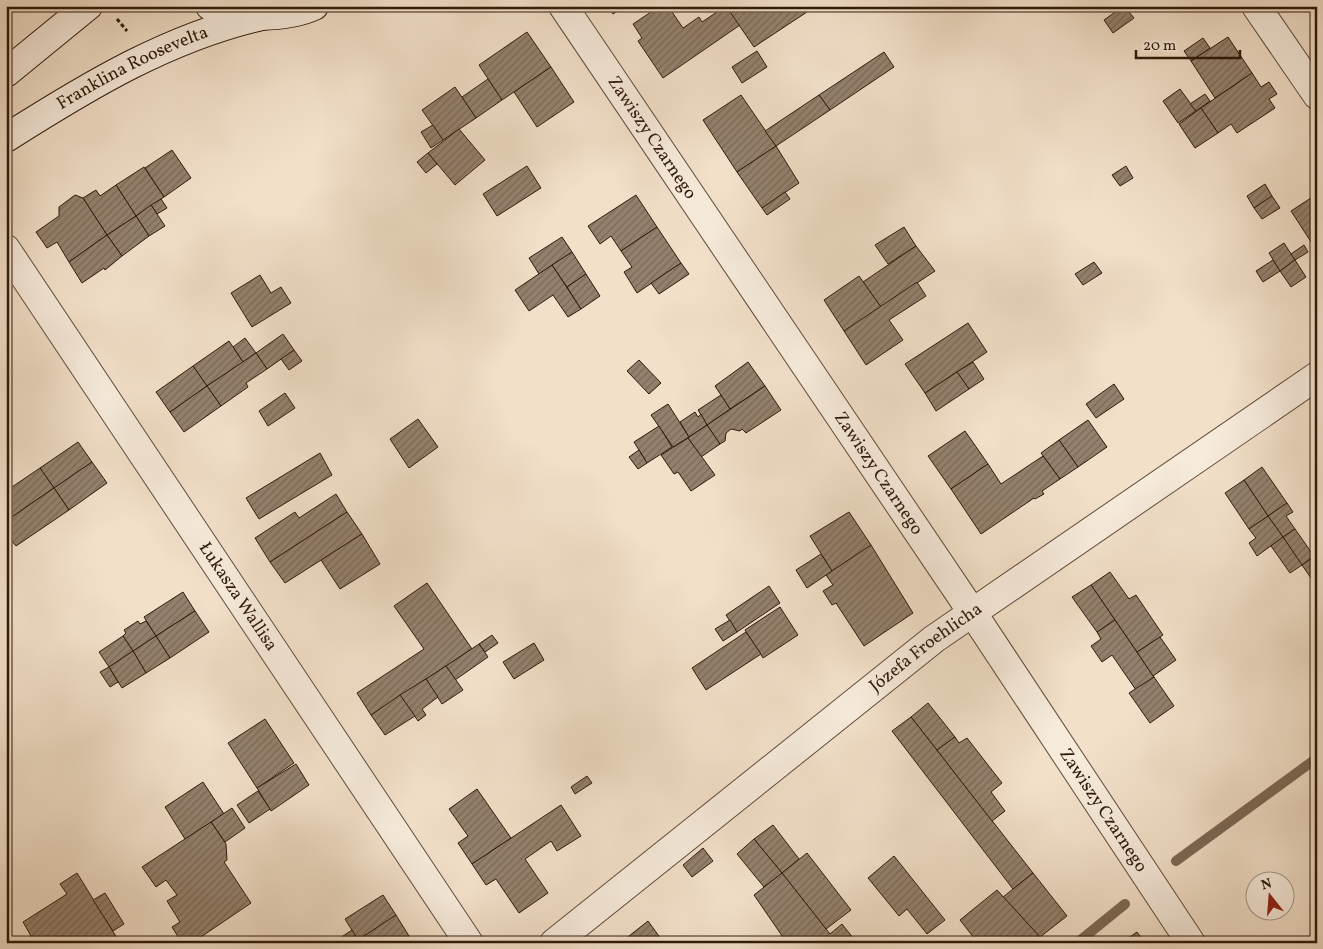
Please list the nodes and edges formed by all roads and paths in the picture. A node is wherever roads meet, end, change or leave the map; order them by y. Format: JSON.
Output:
{"nodes":[{"id":1,"x":88,"y":6,"type":"edge"},
{"id":2,"x":210,"y":6,"type":"edge"},
{"id":3,"x":314,"y":6,"type":"edge"},
{"id":4,"x":563,"y":6,"type":"edge"},
{"id":5,"x":1256,"y":6,"type":"edge"},
{"id":6,"x":266,"y":16,"type":"junction"},
{"id":7,"x":6,"y":73,"type":"edge"},
{"id":8,"x":1317,"y":95,"type":"edge"},
{"id":9,"x":6,"y":138,"type":"edge"},
{"id":10,"x":6,"y":249,"type":"edge"},
{"id":11,"x":1317,"y":376,"type":"edge"},
{"id":12,"x":972,"y":612,"type":"junction"},
{"id":13,"x":469,"y":943,"type":"edge"},
{"id":14,"x":554,"y":943,"type":"edge"},
{"id":15,"x":1191,"y":943,"type":"edge"}],
"edges":[{"from":1,"to":7,"type":"street"},
{"from":2,"to":6,"type":"street"},
{"from":3,"to":6,"type":"street"},
{"from":4,"to":12,"type":"street","name":"Zawiszy Czarnego"},
{"from":5,"to":8,"type":"street"},
{"from":6,"to":9,"type":"street","name":"Franklina Roosevelta"},
{"from":10,"to":13,"type":"street","name":"Łukasza Wallisa"},
{"from":11,"to":12,"type":"street","name":"Józefa Froehlicha"},
{"from":12,"to":14,"type":"street","name":"Józefa Froehlicha"},
{"from":12,"to":15,"type":"street","name":"Zawiszy Czarnego"}]}
